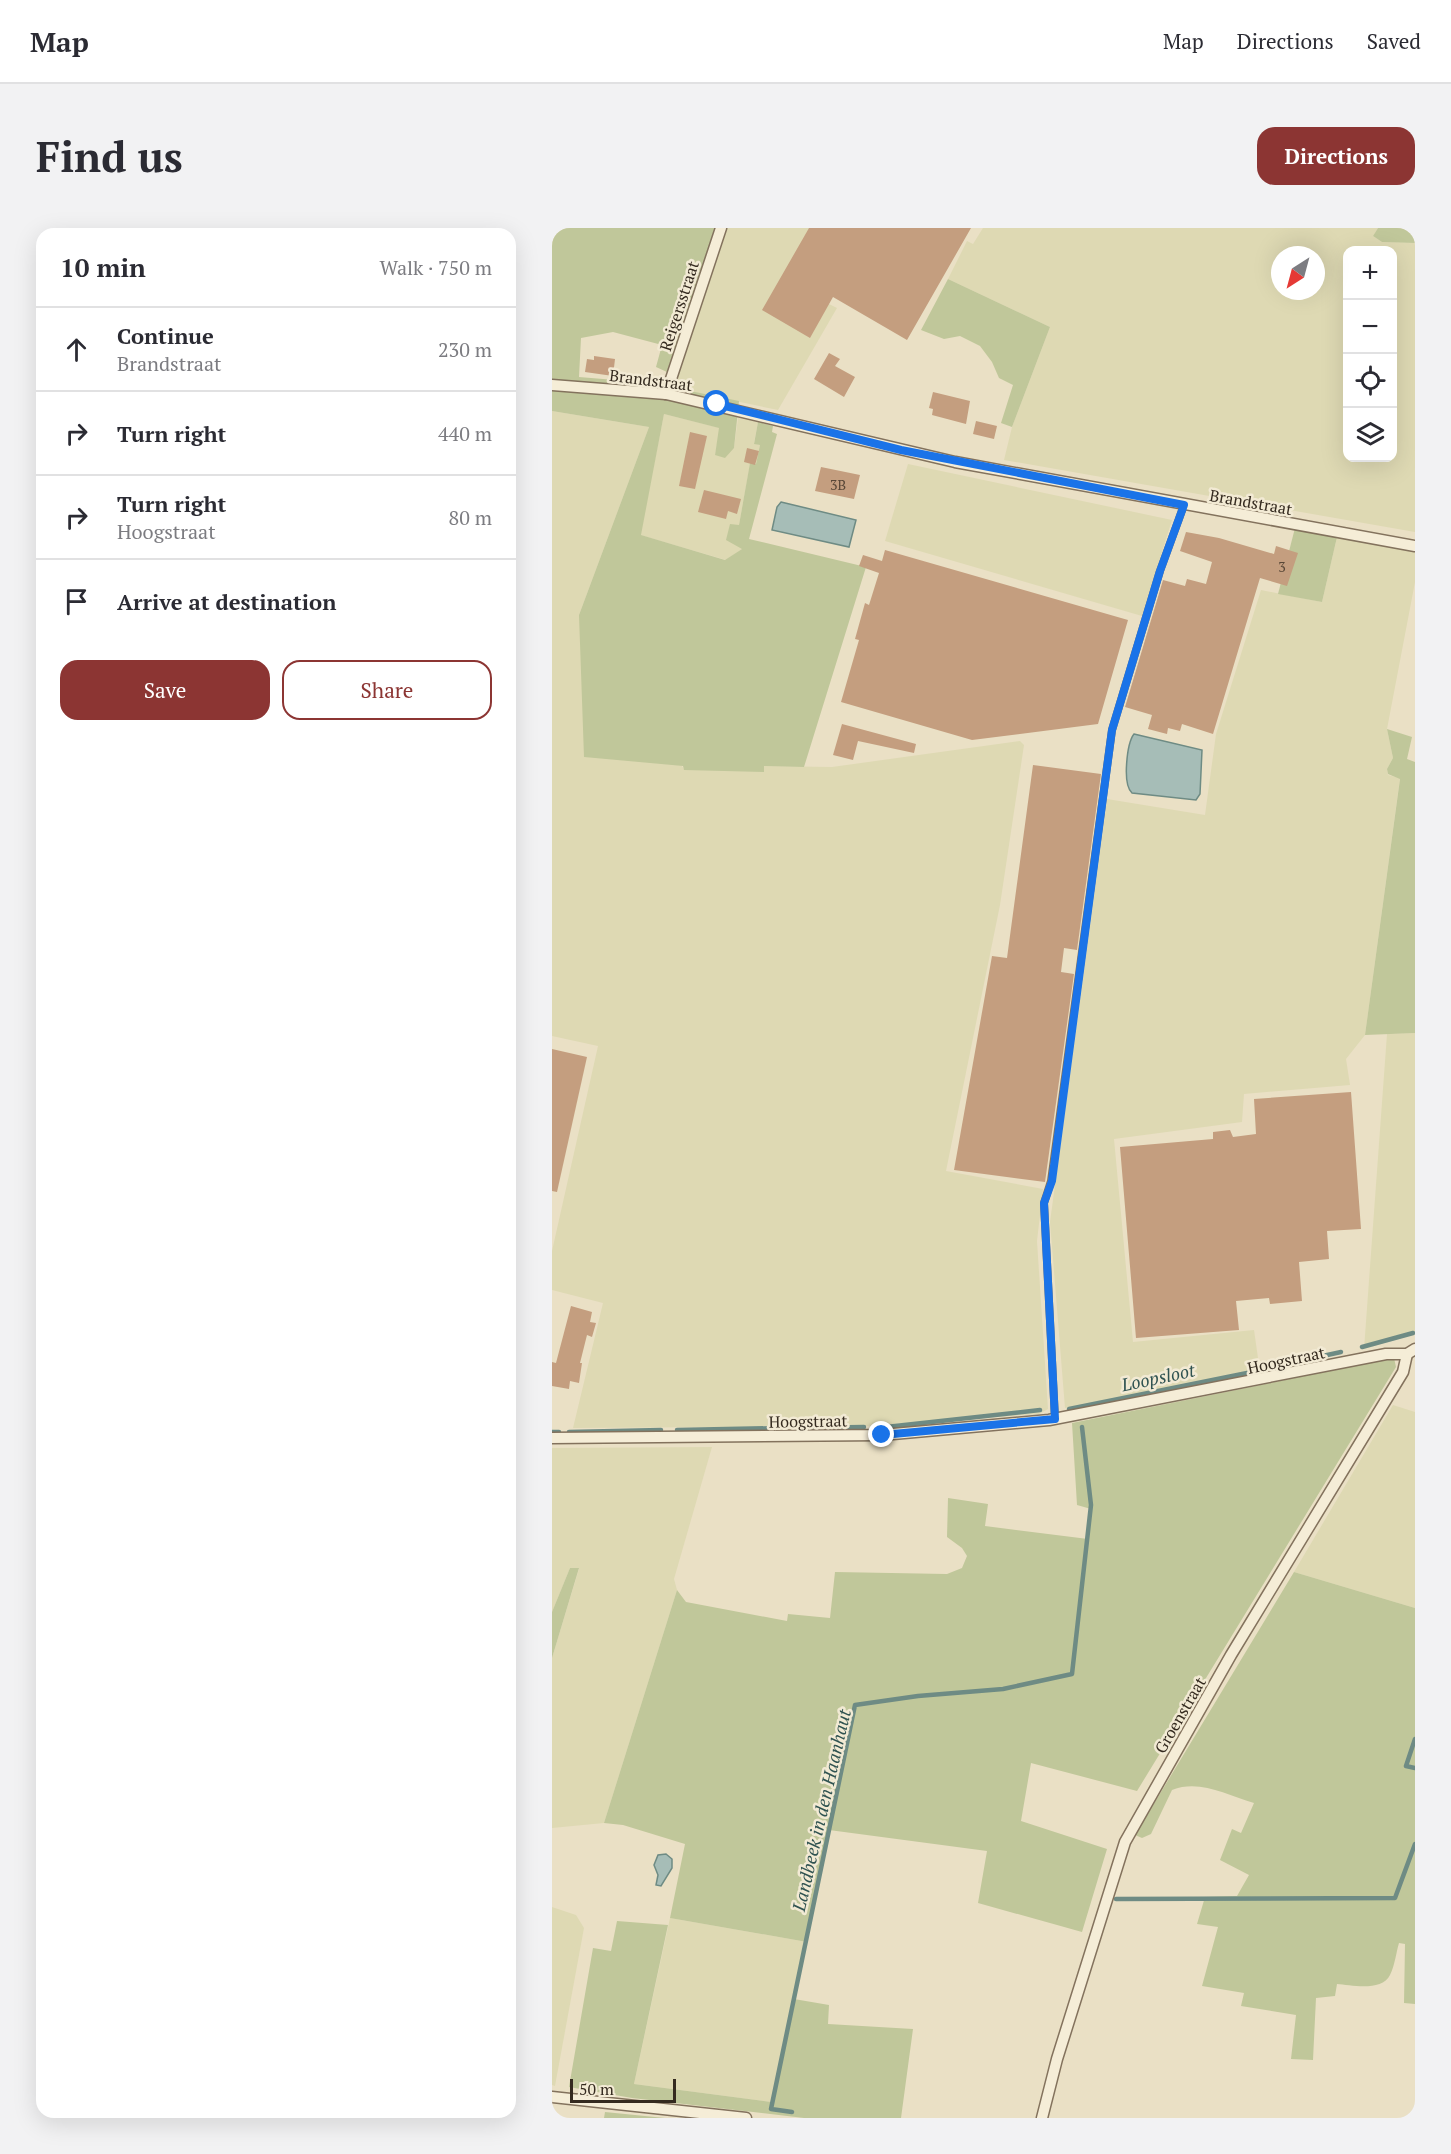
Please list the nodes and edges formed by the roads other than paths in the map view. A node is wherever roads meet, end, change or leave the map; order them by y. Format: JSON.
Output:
{"nodes":[{"id":1,"x":721,"y":228,"type":"edge"},
{"id":2,"x":552,"y":385,"type":"edge"},
{"id":3,"x":666,"y":394,"type":"junction"},
{"id":4,"x":1184,"y":505,"type":"junction"},
{"id":5,"x":1415,"y":546,"type":"edge"},
{"id":6,"x":1411,"y":1352,"type":"edge"},
{"id":7,"x":1055,"y":1419,"type":"junction"},
{"id":8,"x":552,"y":1438,"type":"edge"},
{"id":9,"x":552,"y":2097,"type":"edge"},
{"id":10,"x":746,"y":2118,"type":"edge"},
{"id":11,"x":1042,"y":2118,"type":"edge"}],
"edges":[{"from":1,"to":3,"type":"street","name":"Reigersstraat"},
{"from":2,"to":3,"type":"street","name":"Brandstraat"},
{"from":3,"to":4,"type":"street","name":"Brandstraat"},
{"from":4,"to":5,"type":"street","name":"Brandstraat"},
{"from":4,"to":7,"type":"lane"},
{"from":6,"to":7,"type":"street","name":"Hoogstraat"},
{"from":6,"to":11,"type":"street","name":"Groenstraat"},
{"from":7,"to":8,"type":"street","name":"Hoogstraat"},
{"from":9,"to":10,"type":"street"}]}
